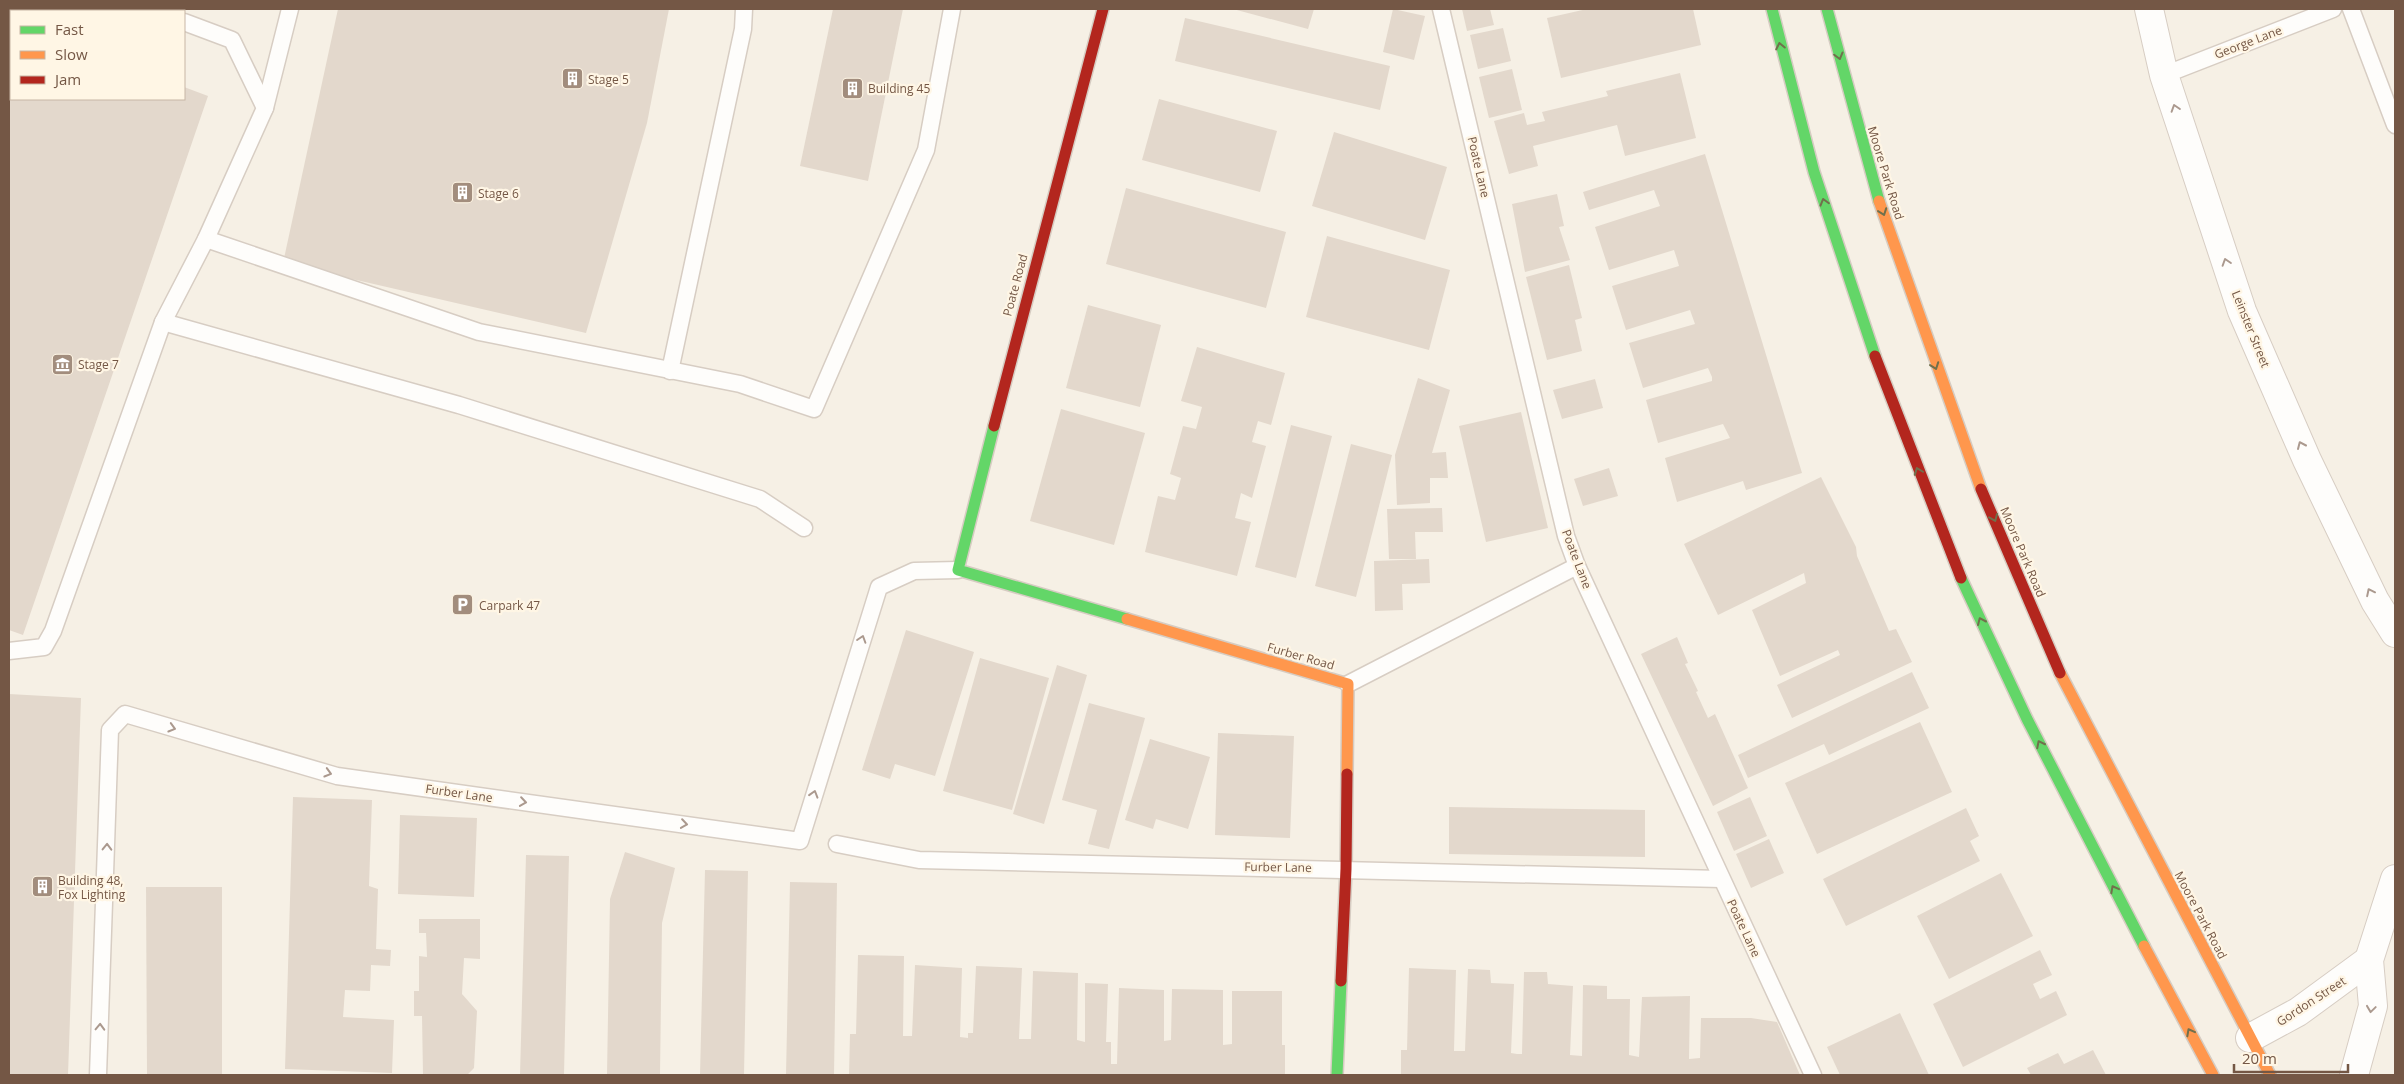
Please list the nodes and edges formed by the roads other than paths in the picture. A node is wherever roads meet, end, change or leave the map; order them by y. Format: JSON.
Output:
{"nodes":[{"id":1,"x":290,"y":9,"type":"edge"},
{"id":2,"x":744,"y":9,"type":"edge"},
{"id":3,"x":952,"y":9,"type":"edge"},
{"id":4,"x":1104,"y":9,"type":"edge"},
{"id":5,"x":1441,"y":9,"type":"edge"},
{"id":6,"x":1772,"y":9,"type":"edge"},
{"id":7,"x":1827,"y":9,"type":"edge"},
{"id":8,"x":2149,"y":9,"type":"edge"},
{"id":9,"x":2333,"y":9,"type":"edge"},
{"id":10,"x":2351,"y":9,"type":"edge"},
{"id":11,"x":185,"y":22,"type":"edge"},
{"id":12,"x":2164,"y":75,"type":"junction"},
{"id":13,"x":265,"y":108,"type":"junction"},
{"id":14,"x":2395,"y":125,"type":"edge"},
{"id":15,"x":206,"y":239,"type":"junction"},
{"id":16,"x":164,"y":322,"type":"junction"},
{"id":17,"x":670,"y":370,"type":"junction"},
{"id":18,"x":804,"y":528,"type":"dead end"},
{"id":19,"x":1577,"y":566,"type":"junction"},
{"id":20,"x":958,"y":570,"type":"junction"},
{"id":21,"x":2395,"y":634,"type":"edge"},
{"id":22,"x":9,"y":651,"type":"edge"},
{"id":23,"x":1348,"y":684,"type":"junction"},
{"id":24,"x":836,"y":844,"type":"dead end"},
{"id":25,"x":1346,"y":869,"type":"junction"},
{"id":26,"x":1721,"y":879,"type":"junction"},
{"id":27,"x":2395,"y":879,"type":"edge"},
{"id":28,"x":2369,"y":960,"type":"junction"},
{"id":29,"x":2250,"y":1038,"type":"junction"},
{"id":30,"x":98,"y":1075,"type":"edge"},
{"id":31,"x":1337,"y":1075,"type":"edge"},
{"id":32,"x":1813,"y":1075,"type":"edge"},
{"id":33,"x":2213,"y":1075,"type":"edge"},
{"id":34,"x":2270,"y":1075,"type":"edge"},
{"id":35,"x":2354,"y":1075,"type":"edge"}],
"edges":[{"from":1,"to":13,"type":"lane"},
{"from":2,"to":17,"type":"lane"},
{"from":3,"to":17,"type":"lane"},
{"from":4,"to":20,"type":"main road","name":"Poate Road"},
{"from":5,"to":19,"type":"lane","name":"Poate Lane"},
{"from":33,"to":6,"type":"main road","one_way":true},
{"from":7,"to":29,"type":"main road","name":"Moore Park Road","one_way":true},
{"from":8,"to":12,"type":"street","name":"Leinster Street"},
{"from":9,"to":12,"type":"lane","name":"George Lane"},
{"from":10,"to":14,"type":"lane"},
{"from":11,"to":13,"type":"lane"},
{"from":21,"to":12,"type":"street","name":"Leinster Street","one_way":true},
{"from":13,"to":15,"type":"lane"},
{"from":15,"to":16,"type":"lane"},
{"from":15,"to":17,"type":"lane"},
{"from":16,"to":18,"type":"lane"},
{"from":16,"to":22,"type":"lane"},
{"from":19,"to":23,"type":"lane"},
{"from":19,"to":26,"type":"lane","name":"Poate Lane"},
{"from":20,"to":23,"type":"main road","name":"Furber Road"},
{"from":30,"to":20,"type":"lane","name":"Furber Lane","one_way":true},
{"from":23,"to":25,"type":"main road"},
{"from":24,"to":25,"type":"lane","name":"Furber Lane"},
{"from":25,"to":26,"type":"lane","name":"Furber Lane"},
{"from":25,"to":31,"type":"main road"},
{"from":26,"to":32,"type":"lane","name":"Poate Lane"},
{"from":27,"to":28,"type":"street"},
{"from":28,"to":29,"type":"street","name":"Gordon Street"},
{"from":28,"to":35,"type":"street","one_way":true},
{"from":29,"to":34,"type":"main road","name":"Moore Park Road"}]}
